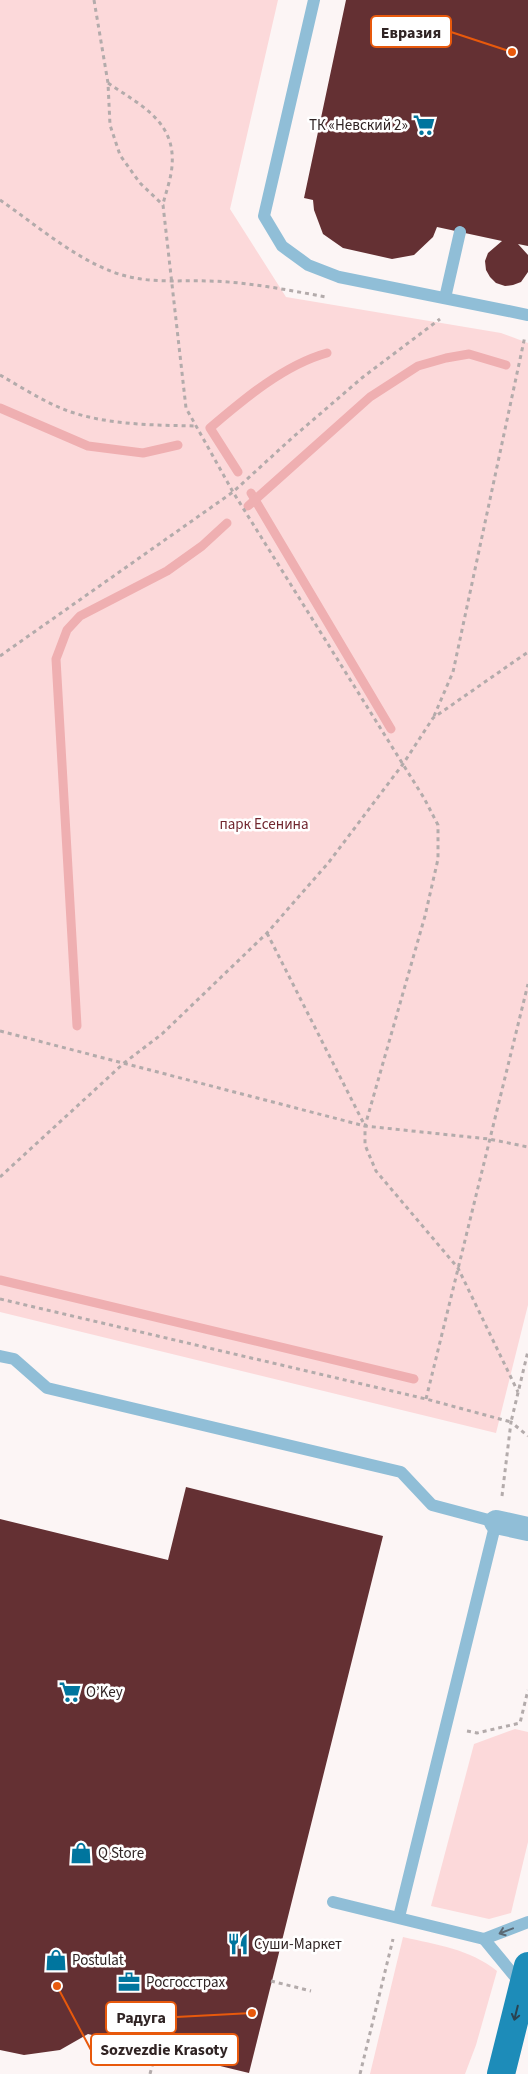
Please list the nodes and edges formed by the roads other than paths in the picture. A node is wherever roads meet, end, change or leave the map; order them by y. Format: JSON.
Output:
{"nodes":[{"id":1,"x":314,"y":0,"type":"edge"},
{"id":2,"x":460,"y":232,"type":"dead end"},
{"id":3,"x":445,"y":298,"type":"junction"},
{"id":4,"x":528,"y":315,"type":"edge"},
{"id":5,"x":0,"y":1356,"type":"edge"},
{"id":6,"x":496,"y":1522,"type":"junction"},
{"id":7,"x":528,"y":1529,"type":"edge"},
{"id":8,"x":333,"y":1902,"type":"dead end"},
{"id":9,"x":399,"y":1918,"type":"junction"},
{"id":10,"x":528,"y":1922,"type":"edge"},
{"id":11,"x":484,"y":1939,"type":"junction"},
{"id":12,"x":526,"y":1976,"type":"edge"},
{"id":13,"x":501,"y":2074,"type":"edge"}],
"edges":[{"from":1,"to":3,"type":"lane"},
{"from":2,"to":3,"type":"lane"},
{"from":3,"to":4,"type":"lane"},
{"from":5,"to":6,"type":"lane"},
{"from":6,"to":7,"type":"street"},
{"from":6,"to":9,"type":"lane"},
{"from":8,"to":9,"type":"lane"},
{"from":9,"to":11,"type":"lane"},
{"from":10,"to":11,"type":"lane","one_way":true},
{"from":11,"to":12,"type":"lane"},
{"from":12,"to":13,"type":"main road","one_way":true}]}
